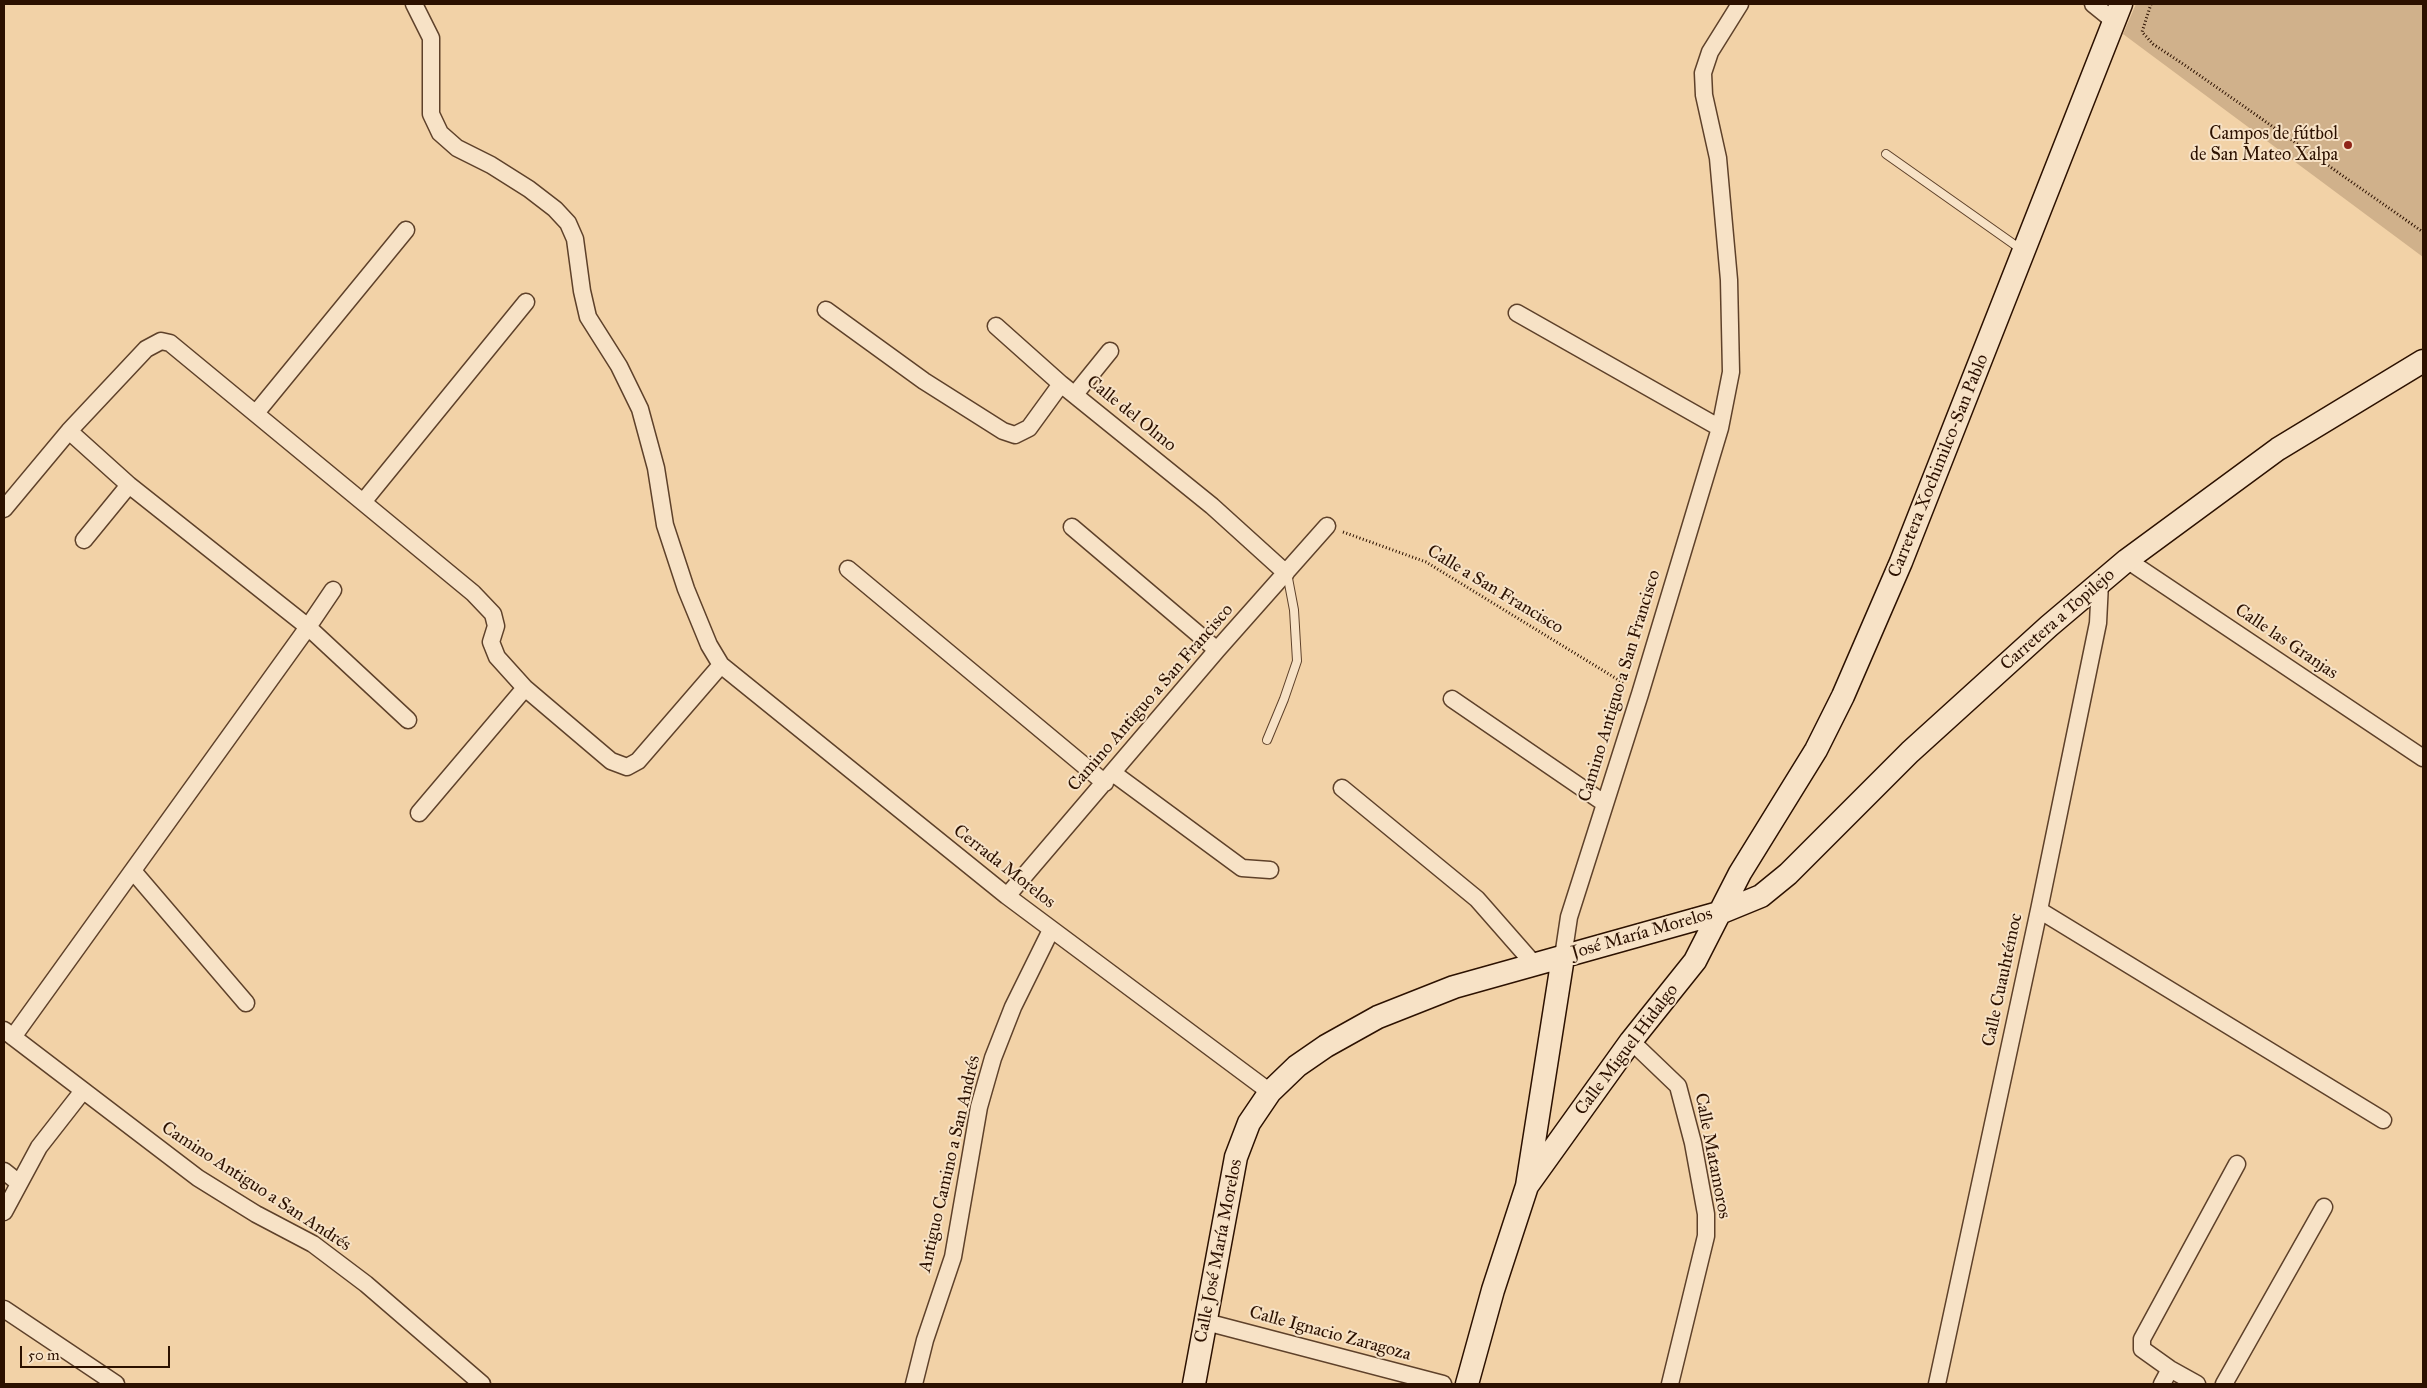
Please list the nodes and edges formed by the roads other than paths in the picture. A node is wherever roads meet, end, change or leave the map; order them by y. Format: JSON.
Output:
{"nodes":[{"id":1,"x":414,"y":4,"type":"edge"},
{"id":2,"x":1740,"y":4,"type":"edge"},
{"id":3,"x":2093,"y":4,"type":"edge"},
{"id":4,"x":2118,"y":12,"type":"edge"},
{"id":5,"x":1886,"y":154,"type":"dead end"},
{"id":6,"x":406,"y":230,"type":"dead end"},
{"id":7,"x":2024,"y":251,"type":"junction"},
{"id":8,"x":526,"y":302,"type":"dead end"},
{"id":9,"x":826,"y":310,"type":"dead end"},
{"id":10,"x":1517,"y":313,"type":"dead end"},
{"id":11,"x":996,"y":326,"type":"dead end"},
{"id":12,"x":1110,"y":351,"type":"dead end"},
{"id":13,"x":2423,"y":361,"type":"edge"},
{"id":14,"x":1062,"y":384,"type":"junction"},
{"id":15,"x":1076,"y":394,"type":"junction"},
{"id":16,"x":256,"y":413,"type":"junction"},
{"id":17,"x":1720,"y":428,"type":"junction"},
{"id":18,"x":69,"y":431,"type":"junction"},
{"id":19,"x":129,"y":486,"type":"junction"},
{"id":20,"x":363,"y":502,"type":"junction"},
{"id":21,"x":4,"y":509,"type":"edge"},
{"id":22,"x":1328,"y":526,"type":"road end"},
{"id":23,"x":1072,"y":527,"type":"dead end"},
{"id":24,"x":84,"y":540,"type":"dead end"},
{"id":25,"x":2127,"y":560,"type":"junction"},
{"id":26,"x":848,"y":569,"type":"dead end"},
{"id":27,"x":1286,"y":573,"type":"junction"},
{"id":28,"x":2100,"y":583,"type":"junction"},
{"id":29,"x":333,"y":590,"type":"dead end"},
{"id":30,"x":308,"y":627,"type":"junction"},
{"id":31,"x":1217,"y":650,"type":"junction"},
{"id":32,"x":721,"y":665,"type":"junction"},
{"id":33,"x":525,"y":688,"type":"junction"},
{"id":34,"x":1452,"y":699,"type":"dead end"},
{"id":35,"x":408,"y":720,"type":"dead end"},
{"id":36,"x":1267,"y":740,"type":"dead end"},
{"id":37,"x":2423,"y":758,"type":"edge"},
{"id":38,"x":1109,"y":778,"type":"junction"},
{"id":39,"x":1342,"y":788,"type":"dead end"},
{"id":40,"x":1604,"y":804,"type":"junction"},
{"id":41,"x":419,"y":813,"type":"dead end"},
{"id":42,"x":1270,"y":870,"type":"dead end"},
{"id":43,"x":133,"y":872,"type":"junction"},
{"id":44,"x":1007,"y":896,"type":"junction"},
{"id":45,"x":2039,"y":910,"type":"junction"},
{"id":46,"x":1722,"y":912,"type":"junction"},
{"id":47,"x":1051,"y":930,"type":"junction"},
{"id":48,"x":1563,"y":957,"type":"junction"},
{"id":49,"x":1534,"y":964,"type":"junction"},
{"id":50,"x":246,"y":1003,"type":"dead end"},
{"id":51,"x":8,"y":1033,"type":"edge"},
{"id":52,"x":1632,"y":1041,"type":"junction"},
{"id":53,"x":82,"y":1092,"type":"junction"},
{"id":54,"x":1270,"y":1092,"type":"junction"},
{"id":55,"x":2383,"y":1120,"type":"dead end"},
{"id":56,"x":2237,"y":1164,"type":"dead end"},
{"id":57,"x":4,"y":1171,"type":"edge"},
{"id":58,"x":19,"y":1183,"type":"junction"},
{"id":59,"x":1527,"y":1186,"type":"junction"},
{"id":60,"x":2324,"y":1207,"type":"dead end"},
{"id":61,"x":4,"y":1212,"type":"edge"},
{"id":62,"x":4,"y":1309,"type":"edge"},
{"id":63,"x":1206,"y":1322,"type":"junction"},
{"id":64,"x":2170,"y":1369,"type":"junction"},
{"id":65,"x":116,"y":1384,"type":"edge"},
{"id":66,"x":482,"y":1384,"type":"edge"},
{"id":67,"x":914,"y":1384,"type":"edge"},
{"id":68,"x":1194,"y":1384,"type":"edge"},
{"id":69,"x":1443,"y":1384,"type":"edge"},
{"id":70,"x":1467,"y":1384,"type":"edge"},
{"id":71,"x":1670,"y":1384,"type":"edge"},
{"id":72,"x":1937,"y":1384,"type":"edge"},
{"id":73,"x":2162,"y":1384,"type":"edge"},
{"id":74,"x":2197,"y":1384,"type":"edge"},
{"id":75,"x":2224,"y":1384,"type":"edge"}],
"edges":[{"from":1,"to":32,"type":"street"},
{"from":2,"to":17,"type":"street","name":"Camino Antiguo a San Francisco"},
{"from":3,"to":4,"type":"street"},
{"from":4,"to":7,"type":"main road","name":"Carretera Xochimilco-San Pablo"},
{"from":5,"to":7,"type":"lane"},
{"from":6,"to":16,"type":"street"},
{"from":7,"to":46,"type":"main road","name":"Carretera Xochimilco-San Pablo"},
{"from":8,"to":20,"type":"street"},
{"from":9,"to":14,"type":"street","name":"Calle del Olmo"},
{"from":10,"to":17,"type":"street"},
{"from":11,"to":14,"type":"street"},
{"from":12,"to":15,"type":"street"},
{"from":13,"to":25,"type":"main road","name":"Carretera a Topilejo"},
{"from":14,"to":15,"type":"street","name":"Calle del Olmo"},
{"from":15,"to":27,"type":"street","name":"Calle del Olmo"},
{"from":16,"to":18,"type":"street"},
{"from":16,"to":20,"type":"street"},
{"from":17,"to":40,"type":"street","name":"Camino Antiguo a San Francisco"},
{"from":18,"to":19,"type":"street"},
{"from":18,"to":21,"type":"street"},
{"from":19,"to":24,"type":"street"},
{"from":19,"to":30,"type":"street"},
{"from":20,"to":33,"type":"street"},
{"from":22,"to":27,"type":"street","name":"Camino Antiguo a San Francisco"},
{"from":23,"to":31,"type":"street"},
{"from":25,"to":28,"type":"main road","name":"Carretera a Topilejo"},
{"from":25,"to":37,"type":"street","name":"Calle las Granjas"},
{"from":26,"to":38,"type":"street"},
{"from":27,"to":31,"type":"street","name":"Camino Antiguo a San Francisco"},
{"from":27,"to":36,"type":"lane"},
{"from":28,"to":45,"type":"street","name":"Calle Cuauhtémoc"},
{"from":28,"to":46,"type":"main road","name":"Carretera a Topilejo"},
{"from":29,"to":30,"type":"street"},
{"from":30,"to":35,"type":"street"},
{"from":30,"to":43,"type":"street"},
{"from":31,"to":38,"type":"street","name":"Camino Antiguo a San Francisco"},
{"from":32,"to":33,"type":"street"},
{"from":32,"to":44,"type":"street","name":"Cerrada Morelos"},
{"from":33,"to":41,"type":"street"},
{"from":34,"to":40,"type":"street"},
{"from":38,"to":42,"type":"street"},
{"from":38,"to":44,"type":"street","name":"Camino Antiguo a San Francisco"},
{"from":39,"to":49,"type":"street"},
{"from":40,"to":48,"type":"street","name":"Camino Antiguo a San Francisco"},
{"from":43,"to":50,"type":"street"},
{"from":43,"to":51,"type":"street"},
{"from":44,"to":47,"type":"street","name":"Cerrada Morelos"},
{"from":45,"to":55,"type":"street"},
{"from":45,"to":72,"type":"street","name":"Calle Cuauhtémoc"},
{"from":46,"to":48,"type":"main road","name":"José María Morelos"},
{"from":46,"to":52,"type":"main road","name":"Calle Miguel Hidalgo"},
{"from":47,"to":54,"type":"street","name":"Cerrada Morelos"},
{"from":47,"to":67,"type":"street","name":"Antiguo Camino a San Andrés"},
{"from":48,"to":49,"type":"main road","name":"Calle José María Morelos"},
{"from":48,"to":59,"type":"main road","name":"Calle Miguel Hidalgo"},
{"from":49,"to":54,"type":"main road","name":"Calle José María Morelos"},
{"from":51,"to":53,"type":"street","name":"Camino Antiguo a San Andrés"},
{"from":52,"to":59,"type":"main road","name":"Calle Miguel Hidalgo"},
{"from":52,"to":71,"type":"street","name":"Calle Matamoros"},
{"from":53,"to":58,"type":"street"},
{"from":53,"to":66,"type":"street","name":"Camino Antiguo a San Andrés"},
{"from":54,"to":63,"type":"main road","name":"Calle José María Morelos"},
{"from":56,"to":64,"type":"street"},
{"from":57,"to":58,"type":"street"},
{"from":58,"to":61,"type":"street"},
{"from":59,"to":70,"type":"main road","name":"Calle Miguel Hidalgo"},
{"from":60,"to":75,"type":"street"},
{"from":62,"to":65,"type":"street"},
{"from":63,"to":68,"type":"main road","name":"Calle José María Morelos"},
{"from":63,"to":69,"type":"street","name":"Calle Ignacio Zaragoza"},
{"from":64,"to":73,"type":"street"},
{"from":64,"to":74,"type":"street"}]}
